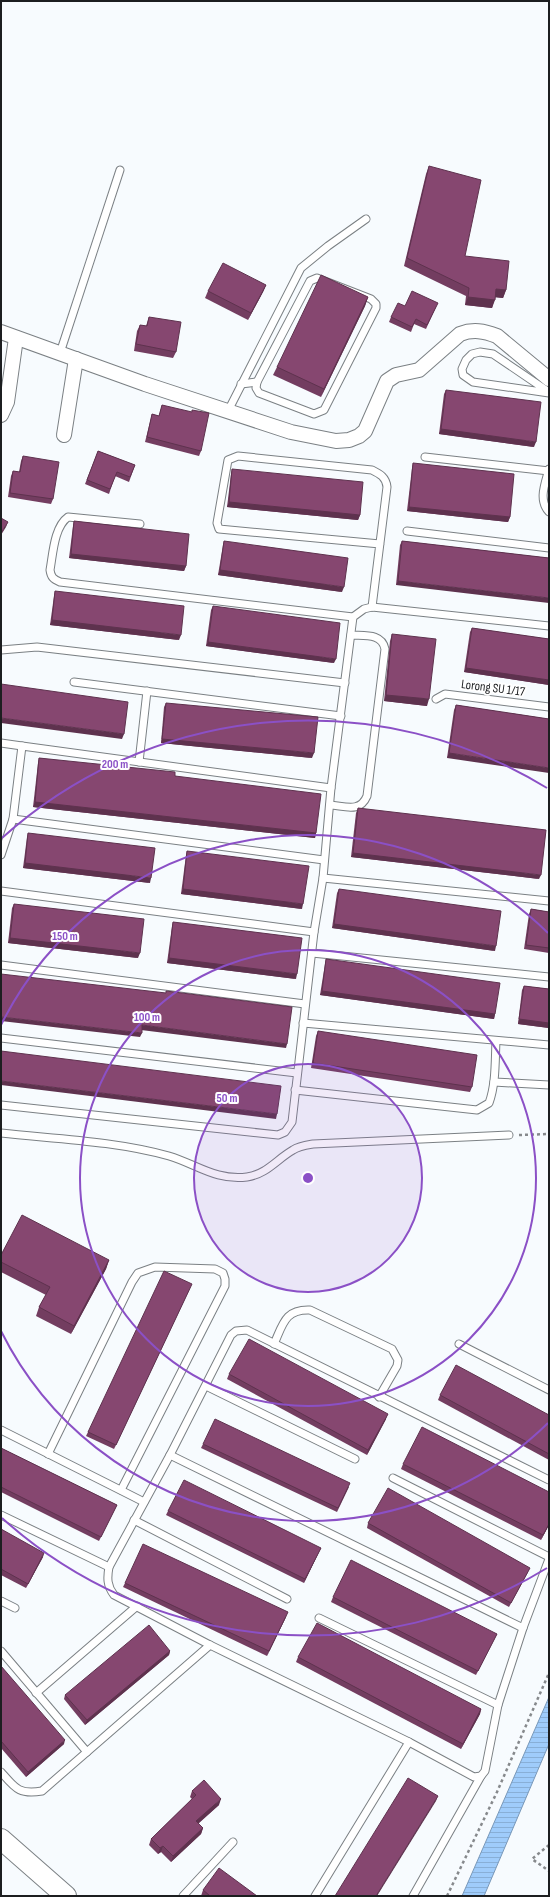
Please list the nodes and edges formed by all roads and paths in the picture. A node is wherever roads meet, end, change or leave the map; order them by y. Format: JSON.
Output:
{"nodes":[{"id":1,"x":120,"y":170,"type":"dead end"},
{"id":2,"x":366,"y":219,"type":"dead end"},
{"id":3,"x":1,"y":332,"type":"edge"},
{"id":4,"x":16,"y":338,"type":"junction"},
{"id":5,"x":60,"y":353,"type":"junction"},
{"id":6,"x":76,"y":359,"type":"junction"},
{"id":7,"x":549,"y":379,"type":"edge"},
{"id":8,"x":257,"y":382,"type":"junction"},
{"id":9,"x":241,"y":384,"type":"junction"},
{"id":10,"x":549,"y":393,"type":"edge"},
{"id":11,"x":228,"y":411,"type":"junction"},
{"id":12,"x":1,"y":416,"type":"edge"},
{"id":13,"x":64,"y":435,"type":"dead end"},
{"id":14,"x":425,"y":457,"type":"dead end"},
{"id":15,"x":549,"y":470,"type":"edge"},
{"id":16,"x":549,"y":512,"type":"edge"},
{"id":17,"x":140,"y":524,"type":"dead end"},
{"id":18,"x":407,"y":531,"type":"dead end"},
{"id":19,"x":380,"y":544,"type":"junction"},
{"id":20,"x":549,"y":548,"type":"edge"},
{"id":21,"x":372,"y":607,"type":"junction"},
{"id":22,"x":353,"y":617,"type":"junction"},
{"id":23,"x":549,"y":626,"type":"edge"},
{"id":24,"x":351,"y":635,"type":"junction"},
{"id":25,"x":1,"y":650,"type":"edge"},
{"id":26,"x":74,"y":682,"type":"dead end"},
{"id":27,"x":345,"y":683,"type":"junction"},
{"id":28,"x":147,"y":691,"type":"junction"},
{"id":29,"x":436,"y":699,"type":"dead end"},
{"id":30,"x":549,"y":707,"type":"edge"},
{"id":31,"x":341,"y":716,"type":"junction"},
{"id":32,"x":1,"y":743,"type":"edge"},
{"id":33,"x":22,"y":746,"type":"junction"},
{"id":34,"x":139,"y":762,"type":"junction"},
{"id":35,"x":331,"y":788,"type":"junction"},
{"id":36,"x":330,"y":805,"type":"junction"},
{"id":37,"x":14,"y":819,"type":"junction"},
{"id":38,"x":1,"y":855,"type":"edge"},
{"id":39,"x":324,"y":860,"type":"junction"},
{"id":40,"x":323,"y":878,"type":"junction"},
{"id":41,"x":1,"y":891,"type":"edge"},
{"id":42,"x":549,"y":901,"type":"edge"},
{"id":43,"x":314,"y":932,"type":"junction"},
{"id":44,"x":312,"y":953,"type":"junction"},
{"id":45,"x":1,"y":965,"type":"edge"},
{"id":46,"x":549,"y":977,"type":"edge"},
{"id":47,"x":305,"y":1004,"type":"junction"},
{"id":48,"x":303,"y":1023,"type":"junction"},
{"id":49,"x":1,"y":1038,"type":"edge"},
{"id":50,"x":496,"y":1041,"type":"junction"},
{"id":51,"x":549,"y":1045,"type":"edge"},
{"id":52,"x":297,"y":1073,"type":"junction"},
{"id":53,"x":494,"y":1082,"type":"junction"},
{"id":54,"x":549,"y":1085,"type":"edge"},
{"id":55,"x":295,"y":1090,"type":"junction"},
{"id":56,"x":1,"y":1105,"type":"edge"},
{"id":57,"x":1,"y":1133,"type":"edge"},
{"id":58,"x":549,"y":1134,"type":"edge"},
{"id":59,"x":509,"y":1135,"type":"joint"},
{"id":60,"x":274,"y":1344,"type":"junction"},
{"id":61,"x":459,"y":1344,"type":"dead end"},
{"id":62,"x":206,"y":1386,"type":"junction"},
{"id":63,"x":549,"y":1390,"type":"edge"},
{"id":64,"x":379,"y":1397,"type":"junction"},
{"id":65,"x":1,"y":1430,"type":"edge"},
{"id":66,"x":48,"y":1454,"type":"junction"},
{"id":67,"x":170,"y":1454,"type":"junction"},
{"id":68,"x":355,"y":1459,"type":"dead end"},
{"id":69,"x":393,"y":1478,"type":"dead end"},
{"id":70,"x":549,"y":1480,"type":"edge"},
{"id":71,"x":121,"y":1490,"type":"junction"},
{"id":72,"x":144,"y":1502,"type":"junction"},
{"id":73,"x":1,"y":1515,"type":"edge"},
{"id":74,"x":134,"y":1520,"type":"junction"},
{"id":75,"x":549,"y":1558,"type":"edge"},
{"id":76,"x":109,"y":1567,"type":"junction"},
{"id":77,"x":287,"y":1598,"type":"dead end"},
{"id":78,"x":1,"y":1601,"type":"edge"},
{"id":79,"x":137,"y":1606,"type":"junction"},
{"id":80,"x":14,"y":1608,"type":"dead end"},
{"id":81,"x":319,"y":1618,"type":"dead end"},
{"id":82,"x":523,"y":1628,"type":"junction"},
{"id":83,"x":210,"y":1645,"type":"junction"},
{"id":84,"x":1,"y":1651,"type":"edge"},
{"id":85,"x":549,"y":1673,"type":"edge"},
{"id":86,"x":36,"y":1693,"type":"junction"},
{"id":87,"x":498,"y":1705,"type":"junction"},
{"id":88,"x":409,"y":1742,"type":"junction"},
{"id":89,"x":87,"y":1752,"type":"junction"},
{"id":90,"x":1,"y":1772,"type":"edge"},
{"id":91,"x":481,"y":1776,"type":"junction"},
{"id":92,"x":1,"y":1839,"type":"edge"},
{"id":93,"x":233,"y":1842,"type":"dead end"},
{"id":94,"x":549,"y":1845,"type":"edge"},
{"id":95,"x":549,"y":1871,"type":"edge"},
{"id":96,"x":66,"y":1896,"type":"edge"},
{"id":97,"x":183,"y":1896,"type":"edge"},
{"id":98,"x":315,"y":1896,"type":"edge"},
{"id":99,"x":413,"y":1896,"type":"edge"},
{"id":100,"x":447,"y":1896,"type":"edge"}],
"edges":[{"from":1,"to":5,"type":"lane"},
{"from":2,"to":9,"type":"lane"},
{"from":3,"to":4,"type":"street"},
{"from":4,"to":5,"type":"street"},
{"from":4,"to":12,"type":"street"},
{"from":5,"to":6,"type":"street"},
{"from":6,"to":11,"type":"street"},
{"from":6,"to":13,"type":"street"},
{"from":7,"to":11,"type":"street"},
{"from":8,"to":8,"type":"lane"},
{"from":8,"to":9,"type":"lane"},
{"from":9,"to":11,"type":"lane"},
{"from":10,"to":10,"type":"lane"},
{"from":14,"to":15,"type":"lane"},
{"from":15,"to":16,"type":"lane"},
{"from":17,"to":22,"type":"lane"},
{"from":18,"to":20,"type":"lane"},
{"from":19,"to":19,"type":"lane"},
{"from":19,"to":21,"type":"lane"},
{"from":21,"to":22,"type":"lane"},
{"from":21,"to":23,"type":"lane"},
{"from":22,"to":24,"type":"lane"},
{"from":24,"to":27,"type":"lane"},
{"from":24,"to":36,"type":"lane"},
{"from":25,"to":27,"type":"lane"},
{"from":26,"to":28,"type":"lane"},
{"from":27,"to":31,"type":"lane"},
{"from":28,"to":31,"type":"lane"},
{"from":28,"to":34,"type":"lane"},
{"from":29,"to":30,"type":"lane","name":"Lorong SU 1/17"},
{"from":31,"to":35,"type":"lane"},
{"from":32,"to":33,"type":"lane"},
{"from":33,"to":34,"type":"lane"},
{"from":33,"to":37,"type":"lane"},
{"from":34,"to":35,"type":"lane"},
{"from":35,"to":36,"type":"lane"},
{"from":36,"to":39,"type":"lane"},
{"from":37,"to":38,"type":"lane"},
{"from":37,"to":39,"type":"lane"},
{"from":39,"to":40,"type":"lane"},
{"from":40,"to":42,"type":"lane"},
{"from":40,"to":43,"type":"lane"},
{"from":41,"to":43,"type":"lane"},
{"from":43,"to":44,"type":"lane"},
{"from":44,"to":46,"type":"lane"},
{"from":44,"to":47,"type":"lane"},
{"from":45,"to":47,"type":"lane"},
{"from":47,"to":48,"type":"lane"},
{"from":48,"to":50,"type":"lane"},
{"from":48,"to":52,"type":"lane"},
{"from":49,"to":52,"type":"lane"},
{"from":50,"to":51,"type":"lane"},
{"from":50,"to":53,"type":"lane"},
{"from":52,"to":55,"type":"lane"},
{"from":53,"to":54,"type":"lane"},
{"from":53,"to":55,"type":"lane"},
{"from":55,"to":56,"type":"lane"},
{"from":57,"to":59,"type":"lane"},
{"from":58,"to":59,"type":"path"},
{"from":60,"to":62,"type":"lane"},
{"from":60,"to":64,"type":"lane"},
{"from":60,"to":64,"type":"lane"},
{"from":61,"to":63,"type":"lane"},
{"from":62,"to":67,"type":"lane"},
{"from":62,"to":68,"type":"lane"},
{"from":64,"to":70,"type":"lane"},
{"from":65,"to":66,"type":"lane"},
{"from":66,"to":71,"type":"lane"},
{"from":66,"to":71,"type":"lane"},
{"from":67,"to":72,"type":"lane"},
{"from":67,"to":82,"type":"lane"},
{"from":69,"to":75,"type":"lane"},
{"from":71,"to":72,"type":"lane"},
{"from":72,"to":74,"type":"lane"},
{"from":73,"to":76,"type":"lane"},
{"from":74,"to":76,"type":"lane"},
{"from":74,"to":77,"type":"lane"},
{"from":75,"to":82,"type":"lane"},
{"from":76,"to":79,"type":"lane"},
{"from":78,"to":80,"type":"lane"},
{"from":79,"to":83,"type":"lane"},
{"from":79,"to":86,"type":"lane"},
{"from":81,"to":87,"type":"lane"},
{"from":82,"to":87,"type":"lane"},
{"from":83,"to":88,"type":"lane"},
{"from":83,"to":89,"type":"lane"},
{"from":84,"to":86,"type":"lane"},
{"from":85,"to":100,"type":"path"},
{"from":86,"to":89,"type":"lane"},
{"from":87,"to":91,"type":"lane"},
{"from":88,"to":91,"type":"lane"},
{"from":88,"to":98,"type":"lane"},
{"from":89,"to":90,"type":"lane"},
{"from":91,"to":99,"type":"lane"},
{"from":92,"to":96,"type":"street"},
{"from":93,"to":97,"type":"lane"},
{"from":94,"to":95,"type":"path"}]}
